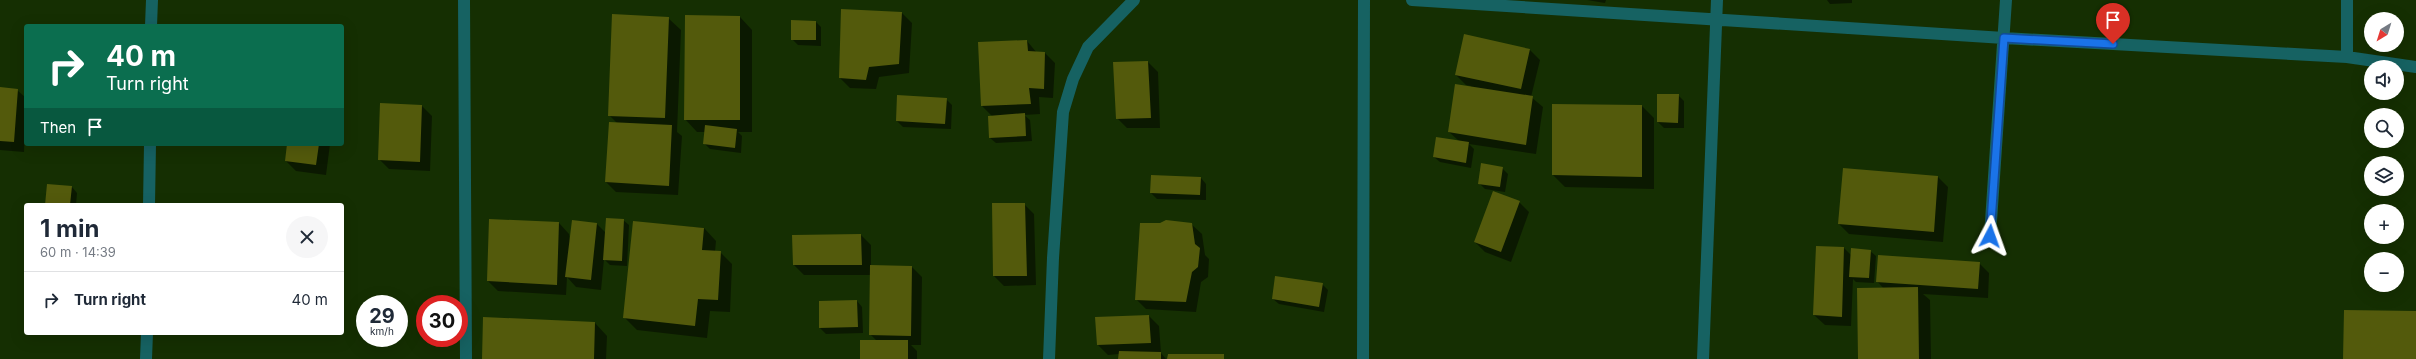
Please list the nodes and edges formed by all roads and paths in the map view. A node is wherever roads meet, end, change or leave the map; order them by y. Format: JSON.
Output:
{"nodes":[{"id":1,"x":152,"y":0,"type":"edge"},
{"id":2,"x":464,"y":0,"type":"edge"},
{"id":3,"x":1134,"y":0,"type":"edge"},
{"id":4,"x":1364,"y":0,"type":"edge"},
{"id":5,"x":1412,"y":0,"type":"edge"},
{"id":6,"x":1717,"y":0,"type":"edge"},
{"id":7,"x":2006,"y":0,"type":"edge"},
{"id":8,"x":2347,"y":0,"type":"edge"},
{"id":9,"x":1716,"y":19,"type":"junction"},
{"id":10,"x":151,"y":24,"type":"edge"},
{"id":11,"x":2004,"y":38,"type":"junction"},
{"id":12,"x":2347,"y":57,"type":"junction"},
{"id":13,"x":2416,"y":67,"type":"edge"},
{"id":14,"x":150,"y":146,"type":"edge"},
{"id":15,"x":149,"y":203,"type":"edge"},
{"id":16,"x":1990,"y":236,"type":"dead end"},
{"id":17,"x":147,"y":335,"type":"edge"},
{"id":18,"x":146,"y":359,"type":"edge"},
{"id":19,"x":466,"y":359,"type":"edge"},
{"id":20,"x":1049,"y":359,"type":"edge"},
{"id":21,"x":1363,"y":359,"type":"edge"},
{"id":22,"x":1703,"y":359,"type":"edge"}],
"edges":[{"from":1,"to":10,"type":"street"},
{"from":2,"to":19,"type":"street"},
{"from":3,"to":20,"type":"street"},
{"from":4,"to":21,"type":"street"},
{"from":5,"to":9,"type":"street"},
{"from":6,"to":9,"type":"street"},
{"from":7,"to":11,"type":"street"},
{"from":8,"to":12,"type":"street"},
{"from":9,"to":11,"type":"street"},
{"from":9,"to":22,"type":"street"},
{"from":11,"to":12,"type":"street"},
{"from":11,"to":16,"type":"street"},
{"from":12,"to":13,"type":"street"},
{"from":14,"to":15,"type":"street"},
{"from":17,"to":18,"type":"street"}]}
